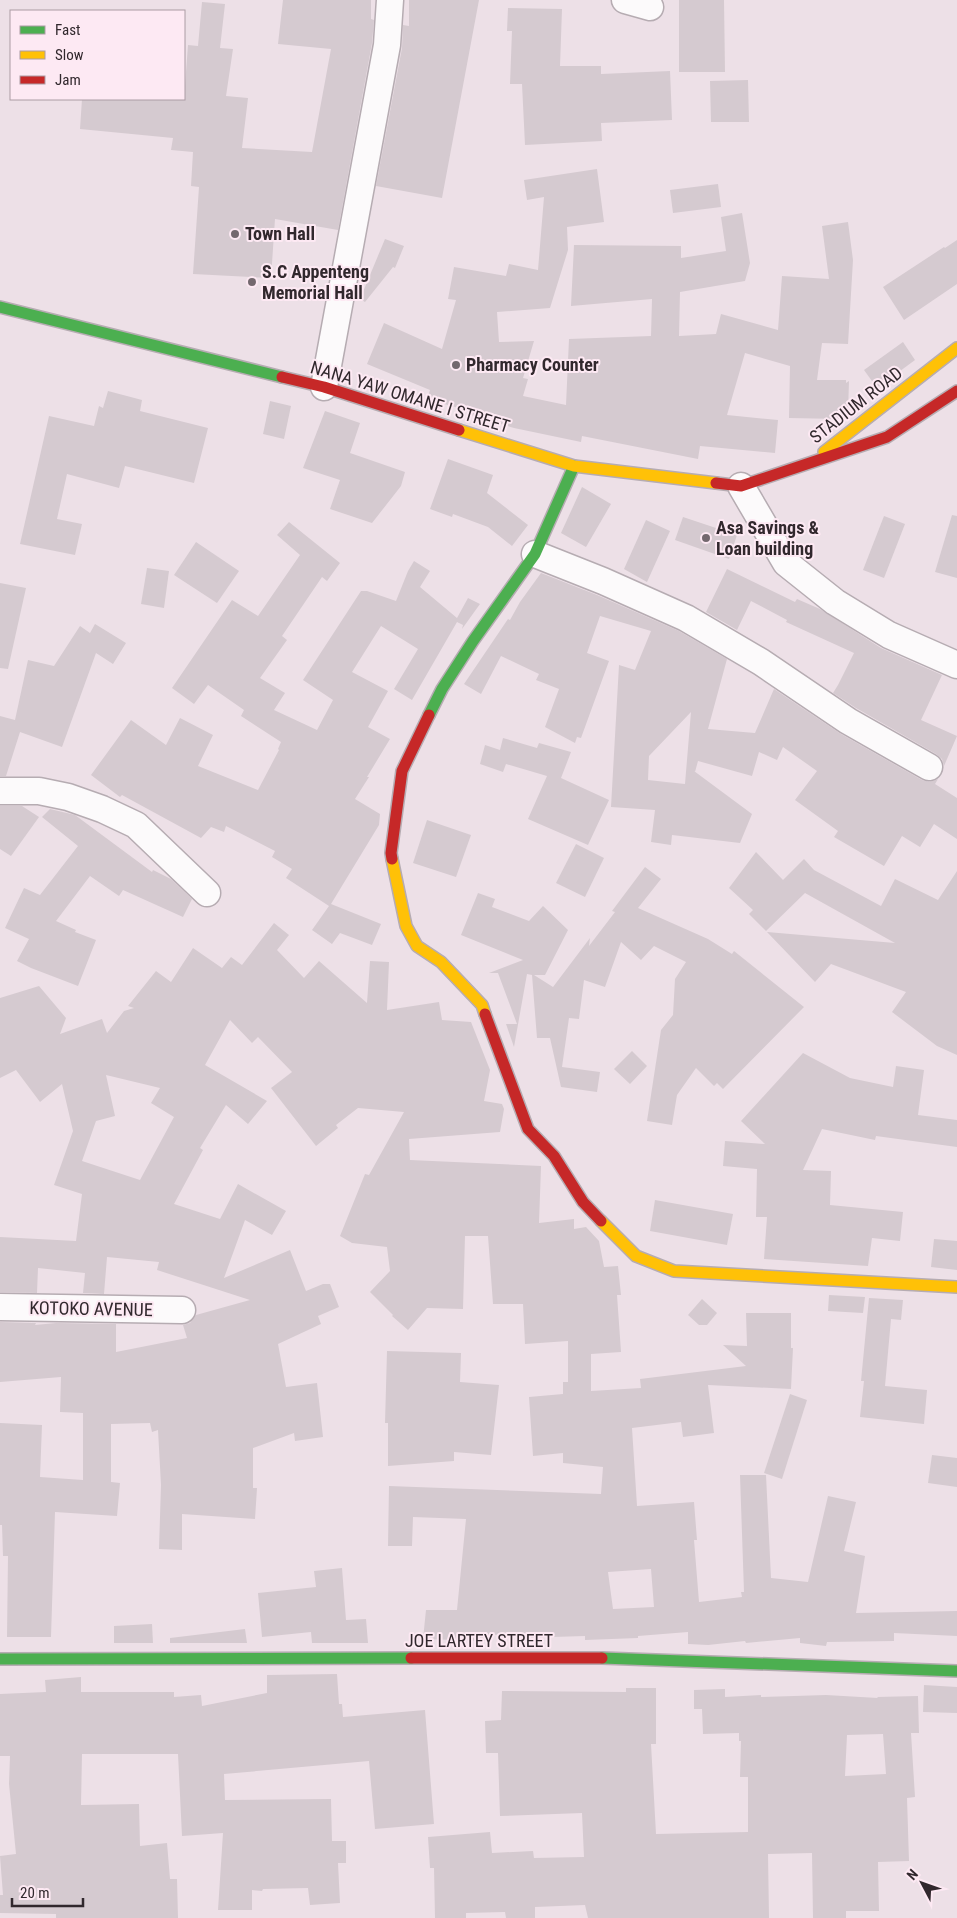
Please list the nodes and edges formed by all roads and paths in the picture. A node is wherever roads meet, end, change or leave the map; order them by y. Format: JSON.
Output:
{"nodes":[{"id":1,"x":390,"y":0,"type":"edge"},
{"id":2,"x":0,"y":307,"type":"edge"},
{"id":3,"x":957,"y":348,"type":"edge"},
{"id":4,"x":324,"y":386,"type":"junction"},
{"id":5,"x":957,"y":392,"type":"edge"},
{"id":6,"x":811,"y":462,"type":"junction"},
{"id":7,"x":574,"y":466,"type":"junction"},
{"id":8,"x":741,"y":486,"type":"junction"},
{"id":9,"x":535,"y":554,"type":"junction"},
{"id":10,"x":957,"y":665,"type":"edge"},
{"id":11,"x":929,"y":767,"type":"dead end"},
{"id":12,"x":0,"y":791,"type":"edge"},
{"id":13,"x":207,"y":893,"type":"dead end"},
{"id":14,"x":957,"y":1287,"type":"edge"},
{"id":15,"x":0,"y":1308,"type":"edge"},
{"id":16,"x":182,"y":1310,"type":"dead end"},
{"id":17,"x":0,"y":1660,"type":"edge"},
{"id":18,"x":957,"y":1671,"type":"edge"}],
"edges":[{"from":1,"to":4,"type":"street"},
{"from":2,"to":4,"type":"street","name":"NANA YAW OMANE I STREET"},
{"from":3,"to":6,"type":"street","name":"STADIUM ROAD"},
{"from":4,"to":7,"type":"street","name":"NANA YAW OMANE I STREET"},
{"from":5,"to":6,"type":"street","name":"STADIUM ROAD"},
{"from":6,"to":8,"type":"street","name":"NANA YAW OMANE I STREET"},
{"from":7,"to":8,"type":"street","name":"NANA YAW OMANE I STREET"},
{"from":7,"to":9,"type":"street"},
{"from":8,"to":10,"type":"street"},
{"from":9,"to":11,"type":"street"},
{"from":9,"to":14,"type":"street"},
{"from":12,"to":13,"type":"street"},
{"from":15,"to":16,"type":"street","name":"KOTOKO AVENUE"},
{"from":17,"to":18,"type":"street","name":"JOE LARTEY STREET"}]}
